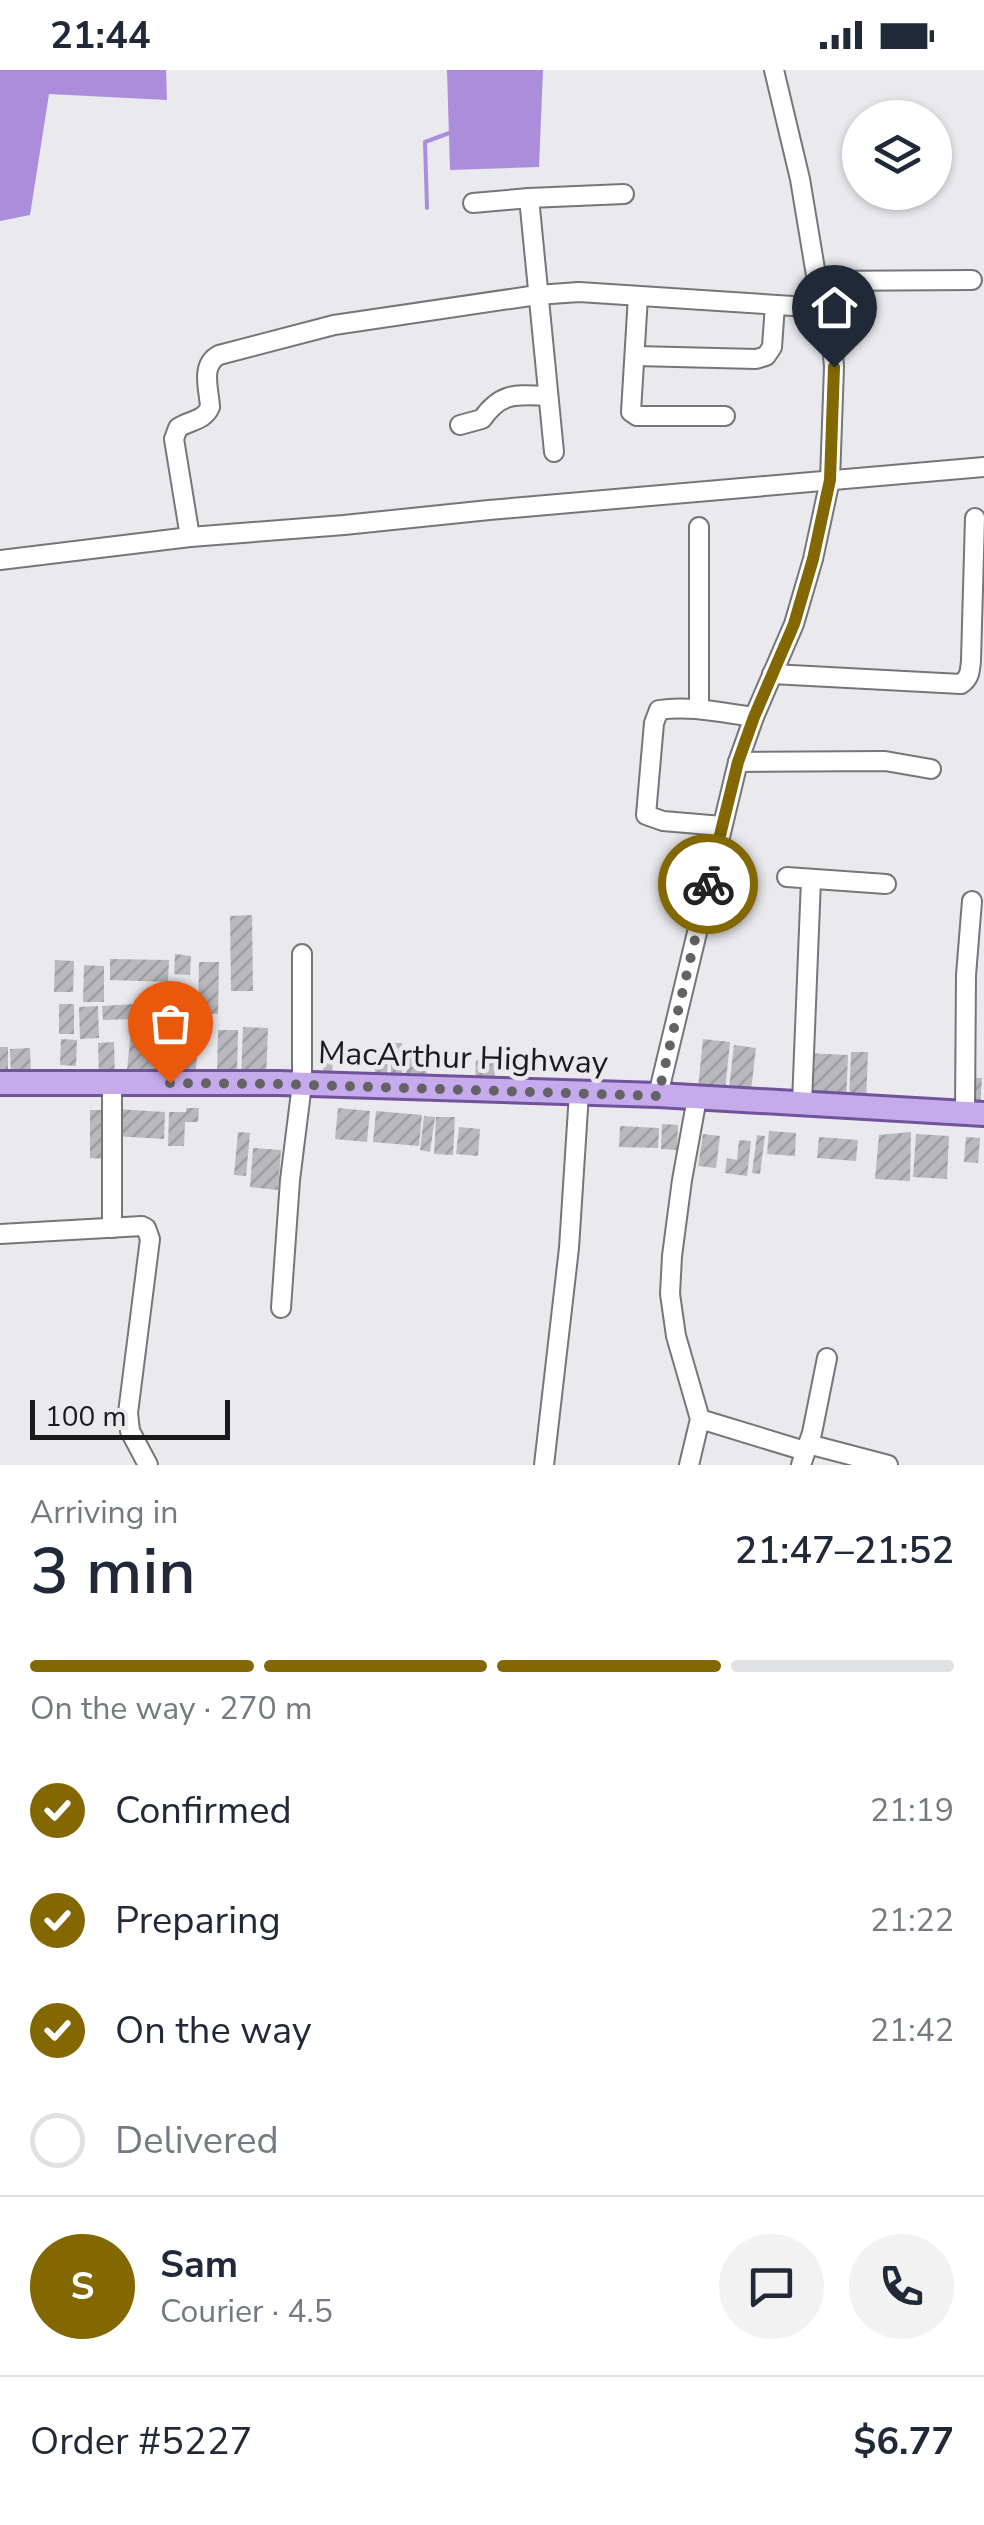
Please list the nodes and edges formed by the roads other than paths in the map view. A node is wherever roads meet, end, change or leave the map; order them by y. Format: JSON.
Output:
{"nodes":[{"id":1,"x":774,"y":70,"type":"edge"},
{"id":2,"x":624,"y":194,"type":"dead end"},
{"id":3,"x":529,"y":198,"type":"junction"},
{"id":4,"x":473,"y":203,"type":"dead end"},
{"id":5,"x":972,"y":280,"type":"dead end"},
{"id":6,"x":817,"y":281,"type":"junction"},
{"id":7,"x":537,"y":295,"type":"junction"},
{"id":8,"x":638,"y":296,"type":"junction"},
{"id":9,"x":775,"y":305,"type":"junction"},
{"id":10,"x":824,"y":308,"type":"junction"},
{"id":11,"x":636,"y":356,"type":"junction"},
{"id":12,"x":548,"y":396,"type":"junction"},
{"id":13,"x":726,"y":416,"type":"dead end"},
{"id":14,"x":460,"y":425,"type":"dead end"},
{"id":15,"x":554,"y":452,"type":"dead end"},
{"id":16,"x":984,"y":467,"type":"edge"},
{"id":17,"x":830,"y":480,"type":"junction"},
{"id":18,"x":975,"y":518,"type":"dead end"},
{"id":19,"x":699,"y":527,"type":"dead end"},
{"id":20,"x":190,"y":537,"type":"junction"},
{"id":21,"x":0,"y":560,"type":"edge"},
{"id":22,"x":772,"y":674,"type":"junction"},
{"id":23,"x":699,"y":709,"type":"junction"},
{"id":24,"x":754,"y":717,"type":"junction"},
{"id":25,"x":738,"y":762,"type":"junction"},
{"id":26,"x":931,"y":769,"type":"dead end"},
{"id":27,"x":722,"y":826,"type":"junction"},
{"id":28,"x":787,"y":878,"type":"dead end"},
{"id":29,"x":811,"y":880,"type":"junction"},
{"id":30,"x":886,"y":884,"type":"dead end"},
{"id":31,"x":972,"y":900,"type":"dead end"},
{"id":32,"x":976,"y":941,"type":"edge"},
{"id":33,"x":302,"y":954,"type":"dead end"},
{"id":34,"x":975,"y":1030,"type":"edge"},
{"id":35,"x":112,"y":1082,"type":"junction"},
{"id":36,"x":0,"y":1084,"type":"edge"},
{"id":37,"x":302,"y":1084,"type":"junction"},
{"id":38,"x":579,"y":1093,"type":"junction"},
{"id":39,"x":658,"y":1096,"type":"junction"},
{"id":40,"x":697,"y":1098,"type":"junction"},
{"id":41,"x":802,"y":1103,"type":"junction"},
{"id":42,"x":975,"y":1114,"type":"edge"},
{"id":43,"x":112,"y":1228,"type":"junction"},
{"id":44,"x":0,"y":1234,"type":"edge"},
{"id":45,"x":281,"y":1308,"type":"dead end"},
{"id":46,"x":827,"y":1358,"type":"dead end"},
{"id":47,"x":700,"y":1420,"type":"junction"},
{"id":48,"x":805,"y":1453,"type":"edge"},
{"id":49,"x":148,"y":1465,"type":"edge"},
{"id":50,"x":544,"y":1465,"type":"edge"},
{"id":51,"x":689,"y":1465,"type":"edge"},
{"id":52,"x":888,"y":1465,"type":"edge"}],
"edges":[{"from":1,"to":6,"type":"street"},
{"from":2,"to":3,"type":"street"},
{"from":3,"to":4,"type":"street"},
{"from":3,"to":7,"type":"street"},
{"from":5,"to":6,"type":"street"},
{"from":6,"to":10,"type":"street"},
{"from":7,"to":8,"type":"street"},
{"from":7,"to":12,"type":"street"},
{"from":7,"to":20,"type":"street"},
{"from":8,"to":9,"type":"street"},
{"from":8,"to":11,"type":"street"},
{"from":9,"to":10,"type":"street"},
{"from":9,"to":11,"type":"street"},
{"from":10,"to":17,"type":"street"},
{"from":11,"to":13,"type":"street"},
{"from":12,"to":14,"type":"street"},
{"from":12,"to":15,"type":"street"},
{"from":16,"to":17,"type":"street"},
{"from":17,"to":20,"type":"street"},
{"from":17,"to":22,"type":"street"},
{"from":18,"to":22,"type":"street"},
{"from":19,"to":23,"type":"street"},
{"from":20,"to":21,"type":"street"},
{"from":22,"to":24,"type":"street"},
{"from":23,"to":24,"type":"street"},
{"from":23,"to":27,"type":"street"},
{"from":24,"to":25,"type":"street"},
{"from":25,"to":26,"type":"street"},
{"from":25,"to":27,"type":"street"},
{"from":27,"to":39,"type":"street"},
{"from":28,"to":29,"type":"street"},
{"from":29,"to":30,"type":"street"},
{"from":29,"to":41,"type":"street"},
{"from":31,"to":32,"type":"street"},
{"from":32,"to":34,"type":"street"},
{"from":33,"to":37,"type":"street"},
{"from":34,"to":42,"type":"street"},
{"from":35,"to":36,"type":"main road","name":"MacArthur Highway"},
{"from":35,"to":37,"type":"main road","name":"MacArthur Highway"},
{"from":35,"to":43,"type":"street"},
{"from":37,"to":38,"type":"main road","name":"MacArthur Highway"},
{"from":37,"to":45,"type":"street"},
{"from":38,"to":39,"type":"main road","name":"MacArthur Highway"},
{"from":38,"to":50,"type":"street"},
{"from":39,"to":40,"type":"main road","name":"MacArthur Highway"},
{"from":40,"to":41,"type":"main road","name":"MacArthur Highway"},
{"from":40,"to":47,"type":"street"},
{"from":41,"to":42,"type":"main road","name":"MacArthur Highway"},
{"from":43,"to":44,"type":"street"},
{"from":43,"to":49,"type":"street"},
{"from":46,"to":48,"type":"street"},
{"from":47,"to":48,"type":"street"},
{"from":47,"to":51,"type":"street"},
{"from":48,"to":52,"type":"street"}]}
